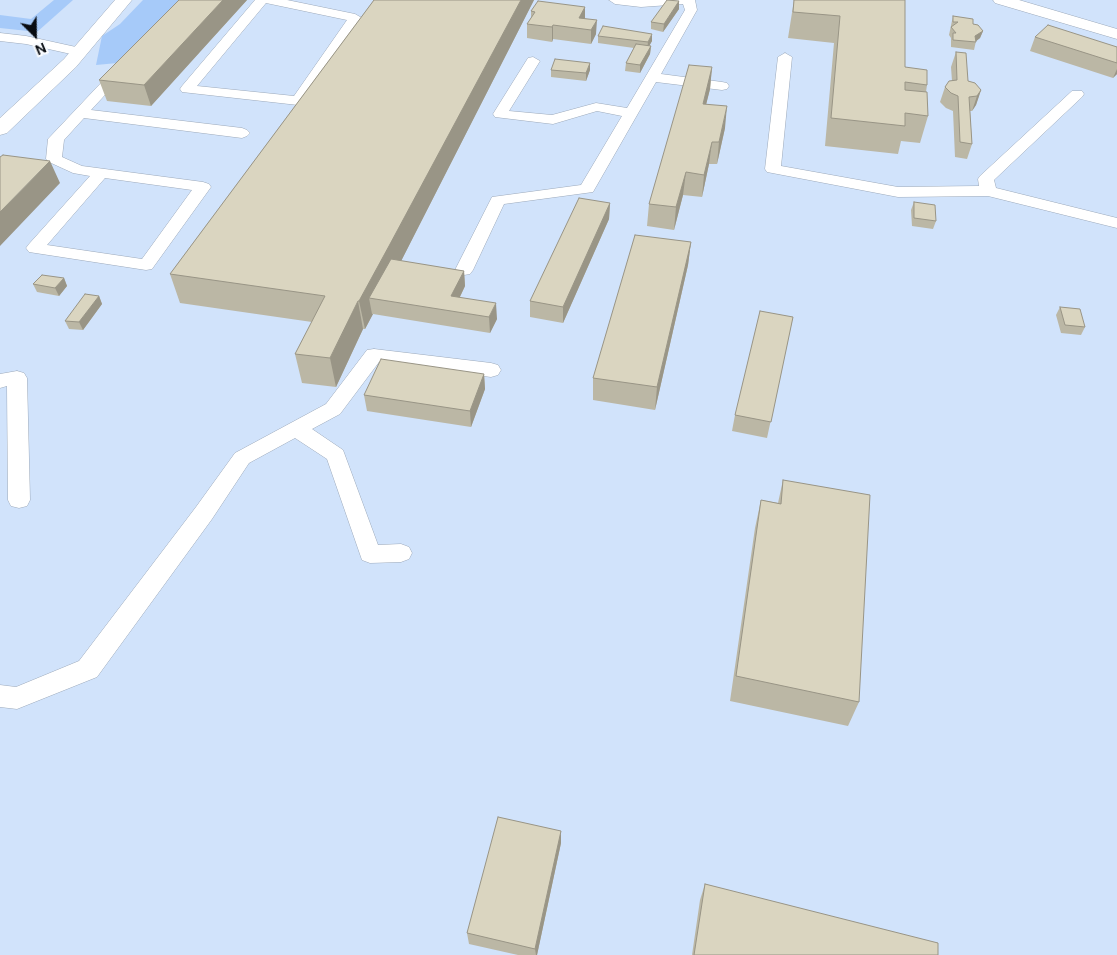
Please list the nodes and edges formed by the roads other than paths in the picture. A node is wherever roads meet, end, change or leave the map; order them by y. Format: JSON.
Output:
{"nodes":[{"id":1,"x":124,"y":0,"type":"edge"},
{"id":2,"x":262,"y":0,"type":"edge"},
{"id":3,"x":268,"y":0,"type":"edge"},
{"id":4,"x":615,"y":0,"type":"edge"},
{"id":5,"x":688,"y":0,"type":"edge"},
{"id":6,"x":1001,"y":0,"type":"edge"},
{"id":7,"x":1117,"y":34,"type":"edge"},
{"id":8,"x":0,"y":37,"type":"edge"},
{"id":9,"x":80,"y":52,"type":"junction"},
{"id":10,"x":135,"y":57,"type":"edge"},
{"id":11,"x":786,"y":57,"type":"dead end"},
{"id":12,"x":533,"y":61,"type":"dead end"},
{"id":13,"x":652,"y":77,"type":"junction"},
{"id":14,"x":722,"y":86,"type":"dead end"},
{"id":15,"x":1077,"y":94,"type":"dead end"},
{"id":16,"x":79,"y":113,"type":"junction"},
{"id":17,"x":631,"y":113,"type":"junction"},
{"id":18,"x":0,"y":129,"type":"edge"},
{"id":19,"x":242,"y":133,"type":"dead end"},
{"id":20,"x":101,"y":173,"type":"junction"},
{"id":21,"x":988,"y":191,"type":"junction"},
{"id":22,"x":1117,"y":223,"type":"edge"},
{"id":23,"x":464,"y":270,"type":"edge"},
{"id":24,"x":491,"y":370,"type":"dead end"},
{"id":25,"x":0,"y":380,"type":"edge"},
{"id":26,"x":296,"y":429,"type":"junction"},
{"id":27,"x":18,"y":500,"type":"dead end"},
{"id":28,"x":401,"y":553,"type":"dead end"},
{"id":29,"x":0,"y":696,"type":"edge"}],
"edges":[{"from":1,"to":9,"type":"street"},
{"from":2,"to":3,"type":"lane"},
{"from":4,"to":5,"type":"lane"},
{"from":5,"to":13,"type":"lane"},
{"from":6,"to":7,"type":"street"},
{"from":8,"to":9,"type":"lane"},
{"from":9,"to":18,"type":"street"},
{"from":10,"to":16,"type":"lane"},
{"from":11,"to":21,"type":"lane"},
{"from":12,"to":17,"type":"lane"},
{"from":13,"to":14,"type":"lane"},
{"from":13,"to":17,"type":"lane"},
{"from":15,"to":21,"type":"lane"},
{"from":16,"to":19,"type":"lane"},
{"from":16,"to":20,"type":"lane"},
{"from":17,"to":23,"type":"lane"},
{"from":20,"to":20,"type":"lane"},
{"from":21,"to":22,"type":"lane"},
{"from":24,"to":26,"type":"lane"},
{"from":25,"to":27,"type":"lane"},
{"from":26,"to":28,"type":"lane"},
{"from":26,"to":29,"type":"lane"}]}
